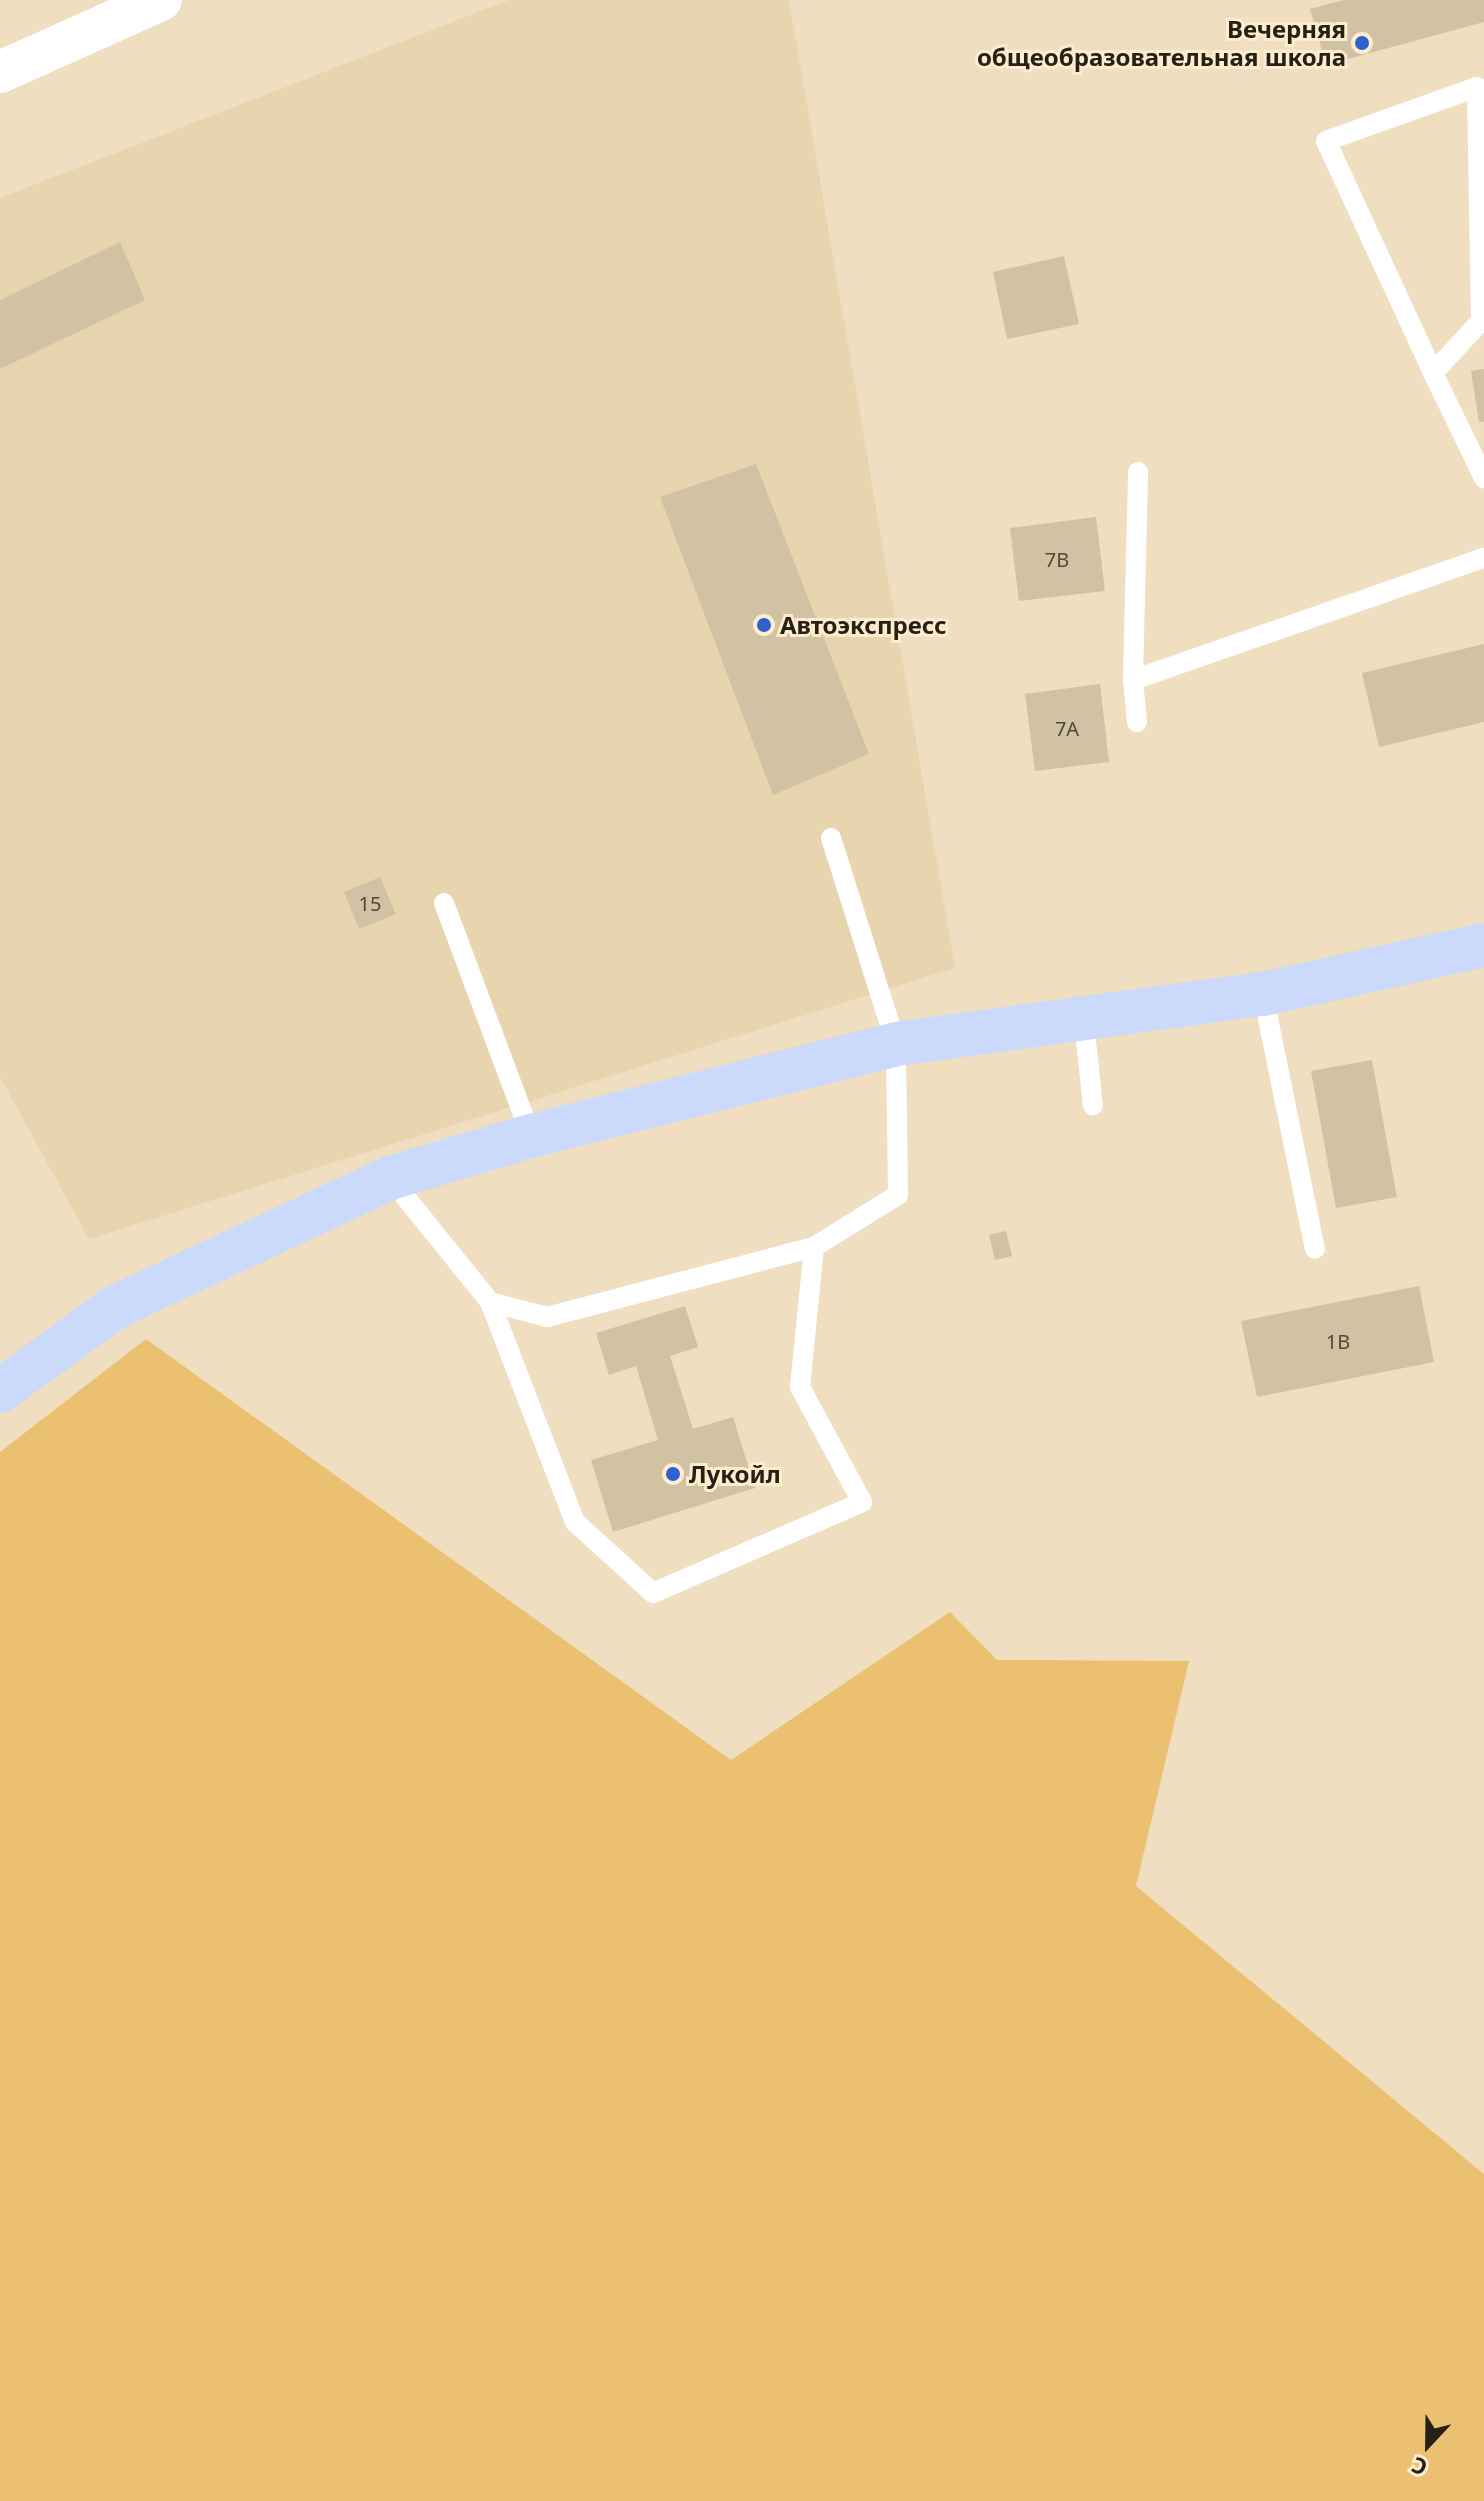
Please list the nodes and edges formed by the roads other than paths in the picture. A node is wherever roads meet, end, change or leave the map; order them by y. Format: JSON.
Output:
{"nodes":[{"id":1,"x":161,"y":0,"type":"edge"},
{"id":2,"x":0,"y":72,"type":"edge"},
{"id":3,"x":1433,"y":373,"type":"junction"},
{"id":4,"x":1138,"y":472,"type":"dead end"},
{"id":5,"x":1484,"y":478,"type":"edge"},
{"id":6,"x":1484,"y":558,"type":"edge"},
{"id":7,"x":1133,"y":680,"type":"junction"},
{"id":8,"x":1137,"y":722,"type":"dead end"},
{"id":9,"x":831,"y":838,"type":"dead end"},
{"id":10,"x":444,"y":903,"type":"dead end"},
{"id":11,"x":1484,"y":945,"type":"edge"},
{"id":12,"x":1263,"y":994,"type":"junction"},
{"id":13,"x":1084,"y":1021,"type":"junction"},
{"id":14,"x":896,"y":1044,"type":"junction"},
{"id":15,"x":1093,"y":1106,"type":"dead end"},
{"id":16,"x":531,"y":1136,"type":"junction"},
{"id":17,"x":390,"y":1178,"type":"junction"},
{"id":18,"x":814,"y":1247,"type":"junction"},
{"id":19,"x":1315,"y":1249,"type":"dead end"},
{"id":20,"x":490,"y":1302,"type":"junction"},
{"id":21,"x":0,"y":1391,"type":"edge"}],
"edges":[{"from":1,"to":2,"type":"street"},
{"from":3,"to":3,"type":"lane"},
{"from":3,"to":5,"type":"lane"},
{"from":4,"to":7,"type":"lane"},
{"from":6,"to":7,"type":"lane"},
{"from":7,"to":8,"type":"lane"},
{"from":9,"to":14,"type":"lane"},
{"from":10,"to":16,"type":"lane"},
{"from":11,"to":12,"type":"street"},
{"from":12,"to":13,"type":"street"},
{"from":12,"to":19,"type":"lane"},
{"from":13,"to":14,"type":"street"},
{"from":13,"to":15,"type":"lane"},
{"from":14,"to":16,"type":"street"},
{"from":14,"to":18,"type":"lane"},
{"from":16,"to":17,"type":"street"},
{"from":17,"to":20,"type":"lane"},
{"from":17,"to":21,"type":"street"},
{"from":18,"to":20,"type":"lane"},
{"from":18,"to":20,"type":"lane"}]}
